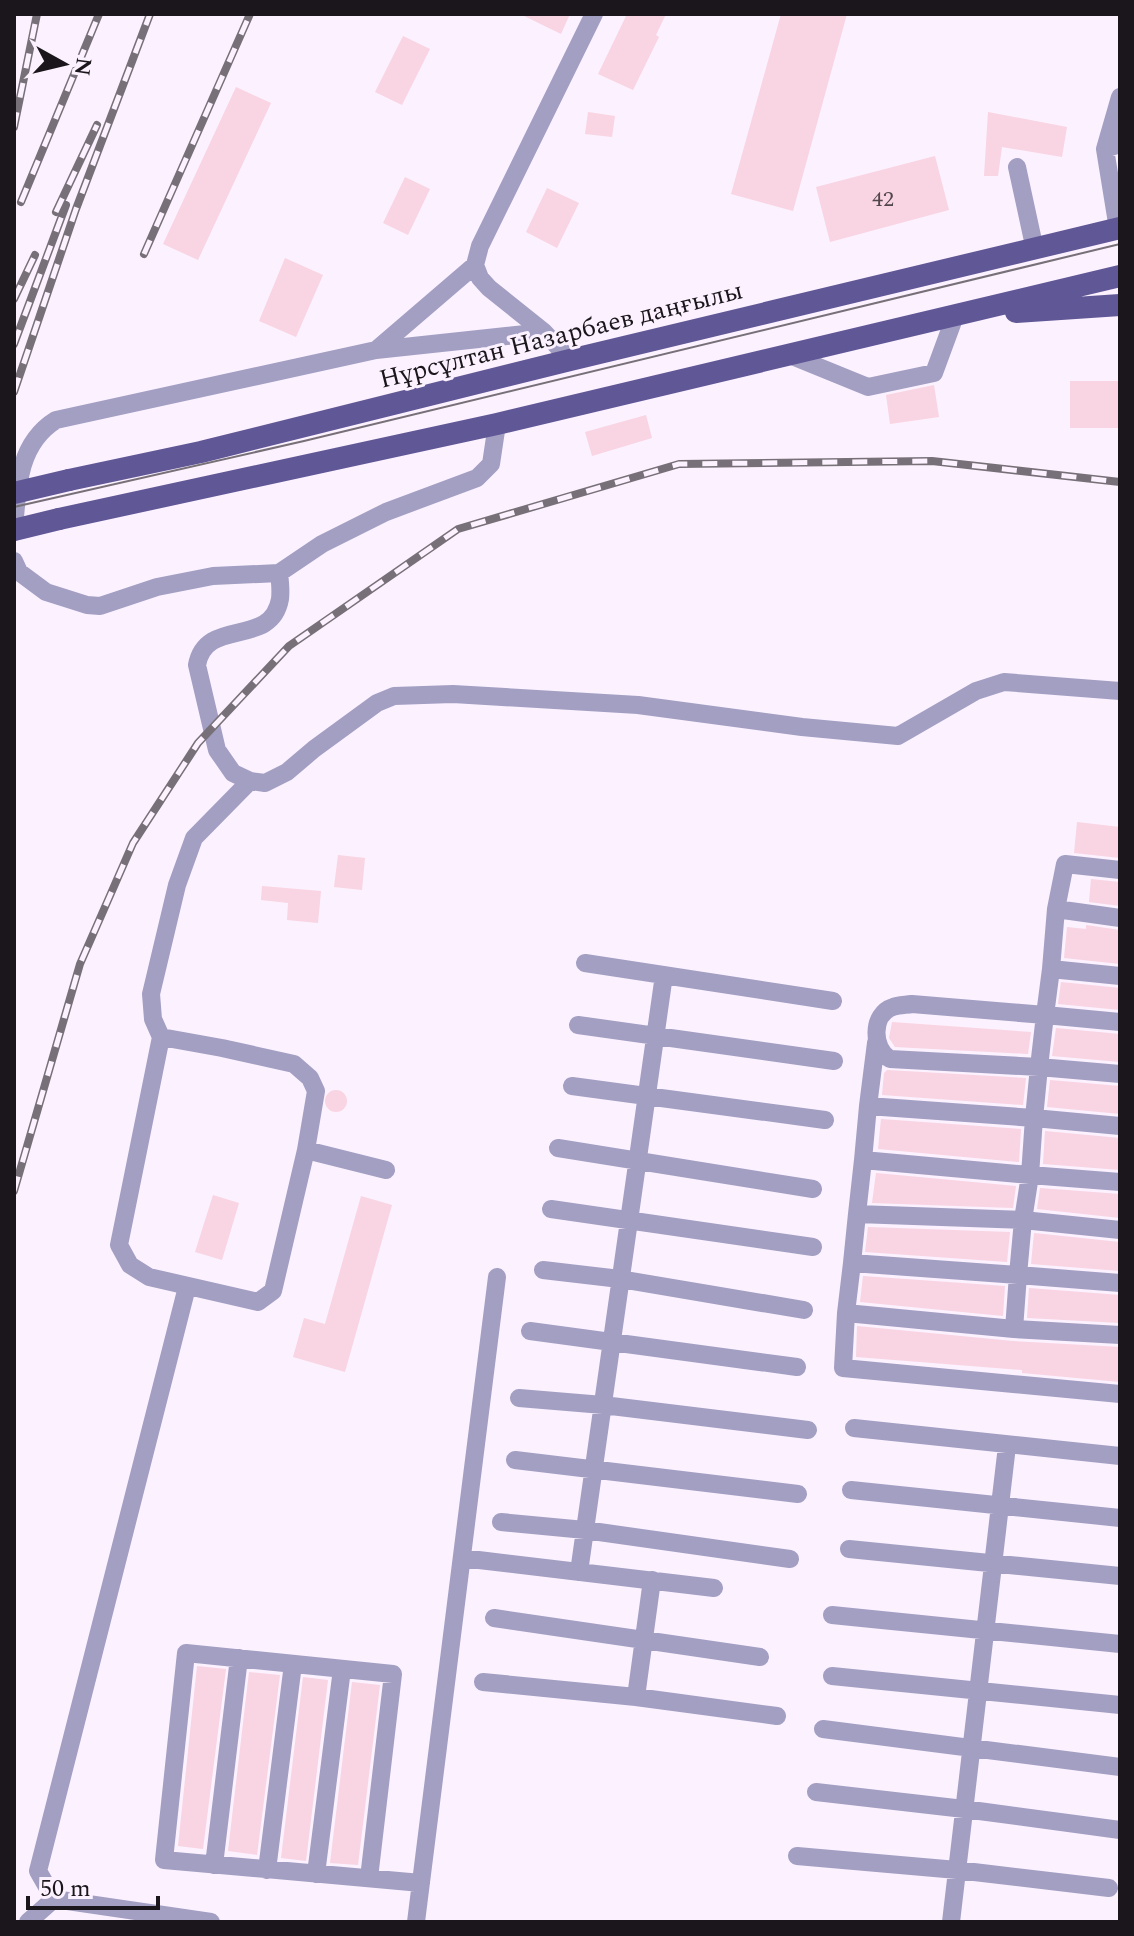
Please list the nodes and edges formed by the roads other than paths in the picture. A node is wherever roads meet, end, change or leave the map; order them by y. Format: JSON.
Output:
{"nodes":[{"id":1,"x":594,"y":14,"type":"edge"},
{"id":2,"x":1120,"y":97,"type":"edge"},
{"id":3,"x":1112,"y":147,"type":"edge"},
{"id":4,"x":1017,"y":167,"type":"dead end"},
{"id":5,"x":1119,"y":229,"type":"edge"},
{"id":6,"x":1035,"y":250,"type":"junction"},
{"id":7,"x":475,"y":265,"type":"junction"},
{"id":8,"x":1120,"y":276,"type":"edge"},
{"id":9,"x":1120,"y":305,"type":"edge"},
{"id":10,"x":955,"y":316,"type":"junction"},
{"id":11,"x":544,"y":332,"type":"junction"},
{"id":12,"x":376,"y":350,"type":"junction"},
{"id":13,"x":787,"y":354,"type":"junction"},
{"id":14,"x":570,"y":360,"type":"junction"},
{"id":15,"x":497,"y":424,"type":"junction"},
{"id":16,"x":14,"y":493,"type":"edge"},
{"id":17,"x":14,"y":531,"type":"edge"},
{"id":18,"x":14,"y":561,"type":"edge"},
{"id":19,"x":279,"y":573,"type":"junction"},
{"id":20,"x":1120,"y":691,"type":"edge"},
{"id":21,"x":250,"y":781,"type":"junction"},
{"id":22,"x":1120,"y":870,"type":"edge"},
{"id":23,"x":1056,"y":909,"type":"junction"},
{"id":24,"x":1120,"y":918,"type":"edge"},
{"id":25,"x":585,"y":963,"type":"dead end"},
{"id":26,"x":1051,"y":969,"type":"junction"},
{"id":27,"x":664,"y":975,"type":"junction"},
{"id":28,"x":1120,"y":976,"type":"edge"},
{"id":29,"x":833,"y":1001,"type":"dead end"},
{"id":30,"x":1045,"y":1015,"type":"junction"},
{"id":31,"x":1120,"y":1022,"type":"edge"},
{"id":32,"x":578,"y":1025,"type":"dead end"},
{"id":33,"x":655,"y":1035,"type":"junction"},
{"id":34,"x":161,"y":1037,"type":"junction"},
{"id":35,"x":876,"y":1043,"type":"junction"},
{"id":36,"x":834,"y":1061,"type":"dead end"},
{"id":37,"x":1039,"y":1067,"type":"junction"},
{"id":38,"x":1120,"y":1074,"type":"edge"},
{"id":39,"x":572,"y":1086,"type":"dead end"},
{"id":40,"x":647,"y":1096,"type":"junction"},
{"id":41,"x":868,"y":1106,"type":"junction"},
{"id":42,"x":1034,"y":1118,"type":"junction"},
{"id":43,"x":825,"y":1120,"type":"dead end"},
{"id":44,"x":1120,"y":1126,"type":"edge"},
{"id":45,"x":558,"y":1148,"type":"dead end"},
{"id":46,"x":306,"y":1150,"type":"junction"},
{"id":47,"x":637,"y":1159,"type":"junction"},
{"id":48,"x":863,"y":1160,"type":"junction"},
{"id":49,"x":386,"y":1170,"type":"dead end"},
{"id":50,"x":1030,"y":1175,"type":"junction"},
{"id":51,"x":1120,"y":1182,"type":"edge"},
{"id":52,"x":813,"y":1189,"type":"dead end"},
{"id":53,"x":551,"y":1209,"type":"dead end"},
{"id":54,"x":857,"y":1214,"type":"junction"},
{"id":55,"x":629,"y":1218,"type":"junction"},
{"id":56,"x":1023,"y":1220,"type":"junction"},
{"id":57,"x":1120,"y":1230,"type":"edge"},
{"id":58,"x":813,"y":1247,"type":"dead end"},
{"id":59,"x":852,"y":1263,"type":"junction"},
{"id":60,"x":543,"y":1270,"type":"dead end"},
{"id":61,"x":1018,"y":1275,"type":"junction"},
{"id":62,"x":497,"y":1277,"type":"dead end"},
{"id":63,"x":620,"y":1279,"type":"junction"},
{"id":64,"x":1120,"y":1283,"type":"edge"},
{"id":65,"x":187,"y":1287,"type":"junction"},
{"id":66,"x":804,"y":1310,"type":"dead end"},
{"id":67,"x":846,"y":1313,"type":"junction"},
{"id":68,"x":1014,"y":1329,"type":"junction"},
{"id":69,"x":530,"y":1331,"type":"dead end"},
{"id":70,"x":1120,"y":1335,"type":"edge"},
{"id":71,"x":611,"y":1343,"type":"junction"},
{"id":72,"x":797,"y":1367,"type":"dead end"},
{"id":73,"x":1120,"y":1394,"type":"edge"},
{"id":74,"x":519,"y":1398,"type":"dead end"},
{"id":75,"x":603,"y":1405,"type":"junction"},
{"id":76,"x":854,"y":1428,"type":"dead end"},
{"id":77,"x":808,"y":1430,"type":"dead end"},
{"id":78,"x":1007,"y":1446,"type":"junction"},
{"id":79,"x":1120,"y":1456,"type":"edge"},
{"id":80,"x":515,"y":1460,"type":"dead end"},
{"id":81,"x":594,"y":1467,"type":"junction"},
{"id":82,"x":851,"y":1490,"type":"dead end"},
{"id":83,"x":798,"y":1494,"type":"dead end"},
{"id":84,"x":1000,"y":1505,"type":"junction"},
{"id":85,"x":1120,"y":1518,"type":"edge"},
{"id":86,"x":501,"y":1522,"type":"dead end"},
{"id":87,"x":585,"y":1530,"type":"junction"},
{"id":88,"x":849,"y":1549,"type":"dead end"},
{"id":89,"x":462,"y":1558,"type":"junction"},
{"id":90,"x":790,"y":1559,"type":"dead end"},
{"id":91,"x":993,"y":1563,"type":"junction"},
{"id":92,"x":579,"y":1572,"type":"junction"},
{"id":93,"x":1120,"y":1576,"type":"edge"},
{"id":94,"x":652,"y":1580,"type":"junction"},
{"id":95,"x":714,"y":1588,"type":"dead end"},
{"id":96,"x":832,"y":1615,"type":"dead end"},
{"id":97,"x":494,"y":1618,"type":"dead end"},
{"id":98,"x":985,"y":1629,"type":"junction"},
{"id":99,"x":644,"y":1639,"type":"junction"},
{"id":100,"x":1120,"y":1644,"type":"edge"},
{"id":101,"x":760,"y":1657,"type":"dead end"},
{"id":102,"x":239,"y":1658,"type":"junction"},
{"id":103,"x":293,"y":1664,"type":"junction"},
{"id":104,"x":342,"y":1669,"type":"junction"},
{"id":105,"x":832,"y":1676,"type":"dead end"},
{"id":106,"x":483,"y":1682,"type":"dead end"},
{"id":107,"x":978,"y":1690,"type":"junction"},
{"id":108,"x":636,"y":1697,"type":"junction"},
{"id":109,"x":1120,"y":1705,"type":"edge"},
{"id":110,"x":777,"y":1716,"type":"dead end"},
{"id":111,"x":823,"y":1729,"type":"dead end"},
{"id":112,"x":971,"y":1747,"type":"junction"},
{"id":113,"x":1120,"y":1767,"type":"edge"},
{"id":114,"x":816,"y":1792,"type":"dead end"},
{"id":115,"x":964,"y":1809,"type":"junction"},
{"id":116,"x":1120,"y":1830,"type":"edge"},
{"id":117,"x":797,"y":1856,"type":"dead end"},
{"id":118,"x":214,"y":1865,"type":"junction"},
{"id":119,"x":267,"y":1870,"type":"junction"},
{"id":120,"x":957,"y":1870,"type":"junction"},
{"id":121,"x":316,"y":1874,"type":"junction"},
{"id":122,"x":369,"y":1878,"type":"junction"},
{"id":123,"x":421,"y":1883,"type":"junction"},
{"id":124,"x":1109,"y":1888,"type":"dead end"},
{"id":125,"x":54,"y":1899,"type":"junction"},
{"id":126,"x":147,"y":1917,"type":"edge"},
{"id":127,"x":28,"y":1922,"type":"edge"},
{"id":128,"x":211,"y":1922,"type":"edge"},
{"id":129,"x":416,"y":1922,"type":"edge"},
{"id":130,"x":951,"y":1922,"type":"edge"}],
"edges":[{"from":1,"to":7,"type":"street"},
{"from":2,"to":3,"type":"street"},
{"from":3,"to":5,"type":"street"},
{"from":4,"to":6,"type":"street"},
{"from":5,"to":6,"type":"main road","name":"Нұрсұлтан Назарбаев даңғылы"},
{"from":6,"to":14,"type":"main road","name":"Нұрсұлтан Назарбаев даңғылы"},
{"from":7,"to":11,"type":"street"},
{"from":7,"to":12,"type":"street"},
{"from":8,"to":10,"type":"main road"},
{"from":9,"to":10,"type":"main road"},
{"from":10,"to":13,"type":"main road"},
{"from":10,"to":13,"type":"street"},
{"from":11,"to":12,"type":"street"},
{"from":11,"to":14,"type":"street"},
{"from":12,"to":17,"type":"street"},
{"from":13,"to":15,"type":"main road"},
{"from":14,"to":16,"type":"main road","name":"Нұрсұлтан Назарбаев даңғылы","bridge":true},
{"from":15,"to":17,"type":"main road","bridge":true},
{"from":15,"to":19,"type":"street"},
{"from":18,"to":19,"type":"street"},
{"from":19,"to":21,"type":"street"},
{"from":20,"to":21,"type":"street"},
{"from":21,"to":34,"type":"street"},
{"from":22,"to":23,"type":"street"},
{"from":23,"to":24,"type":"street"},
{"from":23,"to":26,"type":"street"},
{"from":25,"to":27,"type":"street"},
{"from":26,"to":28,"type":"street"},
{"from":26,"to":30,"type":"street"},
{"from":27,"to":29,"type":"street"},
{"from":27,"to":33,"type":"street"},
{"from":30,"to":31,"type":"street"},
{"from":30,"to":35,"type":"street"},
{"from":30,"to":37,"type":"street"},
{"from":32,"to":33,"type":"street"},
{"from":33,"to":36,"type":"street"},
{"from":33,"to":40,"type":"street"},
{"from":34,"to":46,"type":"street"},
{"from":34,"to":65,"type":"street"},
{"from":35,"to":37,"type":"street"},
{"from":35,"to":41,"type":"street"},
{"from":37,"to":38,"type":"street"},
{"from":37,"to":42,"type":"street"},
{"from":39,"to":40,"type":"street"},
{"from":40,"to":43,"type":"street"},
{"from":40,"to":47,"type":"street"},
{"from":41,"to":42,"type":"street"},
{"from":41,"to":48,"type":"street"},
{"from":42,"to":44,"type":"street"},
{"from":42,"to":50,"type":"street"},
{"from":45,"to":47,"type":"street"},
{"from":46,"to":49,"type":"street"},
{"from":46,"to":65,"type":"street"},
{"from":47,"to":52,"type":"street"},
{"from":47,"to":55,"type":"street"},
{"from":48,"to":50,"type":"street"},
{"from":48,"to":54,"type":"street"},
{"from":50,"to":51,"type":"street"},
{"from":50,"to":56,"type":"street"},
{"from":53,"to":55,"type":"street"},
{"from":54,"to":56,"type":"street"},
{"from":54,"to":59,"type":"street"},
{"from":55,"to":58,"type":"street"},
{"from":55,"to":63,"type":"street"},
{"from":56,"to":57,"type":"street"},
{"from":56,"to":61,"type":"street"},
{"from":59,"to":61,"type":"street"},
{"from":59,"to":67,"type":"street"},
{"from":60,"to":63,"type":"street"},
{"from":61,"to":64,"type":"street"},
{"from":61,"to":68,"type":"street"},
{"from":62,"to":89,"type":"street"},
{"from":63,"to":66,"type":"street"},
{"from":63,"to":71,"type":"street"},
{"from":65,"to":125,"type":"street"},
{"from":67,"to":68,"type":"street"},
{"from":67,"to":73,"type":"street"},
{"from":68,"to":70,"type":"street"},
{"from":69,"to":71,"type":"street"},
{"from":71,"to":72,"type":"street"},
{"from":71,"to":75,"type":"street"},
{"from":74,"to":75,"type":"street"},
{"from":75,"to":77,"type":"street"},
{"from":75,"to":81,"type":"street"},
{"from":76,"to":78,"type":"street"},
{"from":78,"to":79,"type":"street"},
{"from":78,"to":84,"type":"street"},
{"from":80,"to":81,"type":"street"},
{"from":81,"to":83,"type":"street"},
{"from":81,"to":87,"type":"street"},
{"from":82,"to":84,"type":"street"},
{"from":84,"to":85,"type":"street"},
{"from":84,"to":91,"type":"street"},
{"from":86,"to":87,"type":"street"},
{"from":87,"to":90,"type":"street"},
{"from":87,"to":92,"type":"street"},
{"from":88,"to":91,"type":"street"},
{"from":89,"to":92,"type":"street"},
{"from":89,"to":123,"type":"street"},
{"from":91,"to":93,"type":"street"},
{"from":91,"to":98,"type":"street"},
{"from":92,"to":94,"type":"street"},
{"from":94,"to":95,"type":"street"},
{"from":94,"to":99,"type":"street"},
{"from":96,"to":98,"type":"street"},
{"from":97,"to":99,"type":"street"},
{"from":98,"to":100,"type":"street"},
{"from":98,"to":107,"type":"street"},
{"from":99,"to":101,"type":"street"},
{"from":99,"to":108,"type":"street"},
{"from":102,"to":103,"type":"street"},
{"from":102,"to":118,"type":"street"},
{"from":102,"to":118,"type":"street"},
{"from":103,"to":104,"type":"street"},
{"from":103,"to":119,"type":"street"},
{"from":104,"to":121,"type":"street"},
{"from":104,"to":122,"type":"street"},
{"from":105,"to":107,"type":"street"},
{"from":106,"to":108,"type":"street"},
{"from":107,"to":109,"type":"street"},
{"from":107,"to":112,"type":"street"},
{"from":108,"to":110,"type":"street"},
{"from":111,"to":112,"type":"street"},
{"from":112,"to":113,"type":"street"},
{"from":112,"to":115,"type":"street"},
{"from":114,"to":115,"type":"street"},
{"from":115,"to":116,"type":"street"},
{"from":115,"to":120,"type":"street"},
{"from":117,"to":120,"type":"street"},
{"from":118,"to":119,"type":"street"},
{"from":119,"to":121,"type":"street"},
{"from":120,"to":124,"type":"street"},
{"from":120,"to":130,"type":"street"},
{"from":121,"to":122,"type":"street"},
{"from":122,"to":123,"type":"street"},
{"from":123,"to":129,"type":"street"},
{"from":125,"to":126,"type":"street"},
{"from":125,"to":127,"type":"street"},
{"from":126,"to":128,"type":"street"}]}
